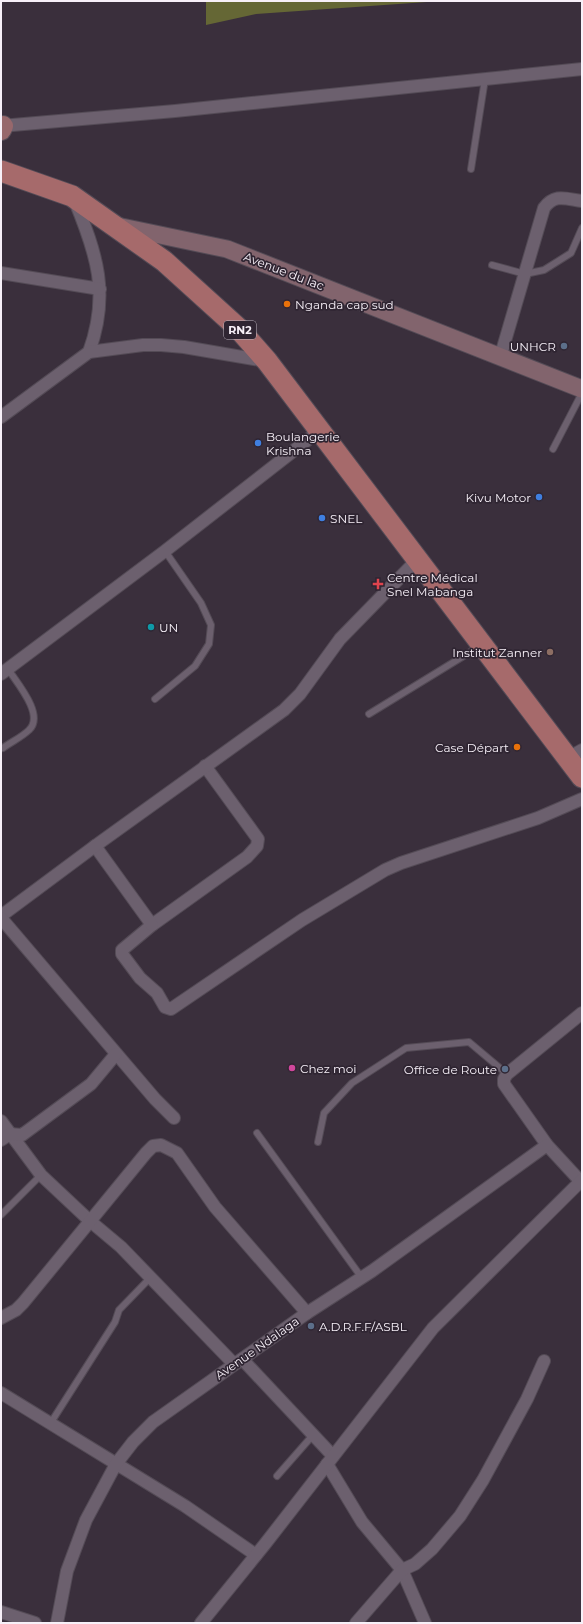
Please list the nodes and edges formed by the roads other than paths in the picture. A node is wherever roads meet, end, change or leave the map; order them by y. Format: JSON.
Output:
{"nodes":[{"id":1,"x":582,"y":69,"type":"edge"},
{"id":2,"x":485,"y":79,"type":"junction"},
{"id":3,"x":2,"y":127,"type":"edge"},
{"id":4,"x":471,"y":169,"type":"dead end"},
{"id":5,"x":1,"y":171,"type":"edge"},
{"id":6,"x":72,"y":196,"type":"junction"},
{"id":7,"x":582,"y":201,"type":"edge"},
{"id":8,"x":114,"y":225,"type":"junction"},
{"id":9,"x":582,"y":228,"type":"edge"},
{"id":10,"x":492,"y":265,"type":"dead end"},
{"id":11,"x":1,"y":273,"type":"edge"},
{"id":12,"x":525,"y":274,"type":"junction"},
{"id":13,"x":100,"y":289,"type":"junction"},
{"id":14,"x":90,"y":352,"type":"junction"},
{"id":15,"x":500,"y":358,"type":"junction"},
{"id":16,"x":267,"y":361,"type":"junction"},
{"id":17,"x":582,"y":389,"type":"edge"},
{"id":18,"x":582,"y":393,"type":"edge"},
{"id":19,"x":3,"y":414,"type":"edge"},
{"id":20,"x":319,"y":431,"type":"junction"},
{"id":21,"x":553,"y":449,"type":"dead end"},
{"id":22,"x":165,"y":551,"type":"junction"},
{"id":23,"x":417,"y":560,"type":"junction"},
{"id":24,"x":482,"y":645,"type":"junction"},
{"id":25,"x":4,"y":672,"type":"edge"},
{"id":26,"x":155,"y":699,"type":"dead end"},
{"id":27,"x":369,"y":714,"type":"dead end"},
{"id":28,"x":3,"y":748,"type":"dead end"},
{"id":29,"x":575,"y":754,"type":"edge"},
{"id":30,"x":205,"y":766,"type":"junction"},
{"id":31,"x":582,"y":777,"type":"edge"},
{"id":32,"x":582,"y":799,"type":"edge"},
{"id":33,"x":95,"y":846,"type":"junction"},
{"id":34,"x":1,"y":917,"type":"edge"},
{"id":35,"x":152,"y":925,"type":"junction"},
{"id":36,"x":582,"y":1013,"type":"edge"},
{"id":37,"x":116,"y":1054,"type":"junction"},
{"id":38,"x":507,"y":1074,"type":"junction"},
{"id":39,"x":174,"y":1118,"type":"dead end"},
{"id":40,"x":1,"y":1121,"type":"edge"},
{"id":41,"x":257,"y":1133,"type":"dead end"},
{"id":42,"x":6,"y":1137,"type":"edge"},
{"id":43,"x":318,"y":1142,"type":"dead end"},
{"id":44,"x":547,"y":1145,"type":"junction"},
{"id":45,"x":41,"y":1174,"type":"junction"},
{"id":46,"x":581,"y":1181,"type":"edge"},
{"id":47,"x":1,"y":1215,"type":"edge"},
{"id":48,"x":90,"y":1221,"type":"junction"},
{"id":49,"x":151,"y":1277,"type":"junction"},
{"id":50,"x":362,"y":1278,"type":"junction"},
{"id":51,"x":307,"y":1313,"type":"junction"},
{"id":52,"x":1,"y":1318,"type":"edge"},
{"id":53,"x":544,"y":1361,"type":"dead end"},
{"id":54,"x":238,"y":1362,"type":"junction"},
{"id":55,"x":1,"y":1393,"type":"edge"},
{"id":56,"x":50,"y":1424,"type":"junction"},
{"id":57,"x":312,"y":1435,"type":"junction"},
{"id":58,"x":330,"y":1460,"type":"junction"},
{"id":59,"x":116,"y":1464,"type":"junction"},
{"id":60,"x":277,"y":1476,"type":"dead end"},
{"id":61,"x":256,"y":1555,"type":"junction"},
{"id":62,"x":402,"y":1570,"type":"junction"},
{"id":63,"x":1,"y":1612,"type":"edge"},
{"id":64,"x":35,"y":1623,"type":"edge"},
{"id":65,"x":57,"y":1623,"type":"edge"},
{"id":66,"x":201,"y":1623,"type":"edge"},
{"id":67,"x":356,"y":1623,"type":"edge"},
{"id":68,"x":425,"y":1623,"type":"edge"}],
"edges":[{"from":1,"to":2,"type":"street"},
{"from":2,"to":3,"type":"street"},
{"from":2,"to":4,"type":"lane"},
{"from":5,"to":6,"type":"highway","number":"RN2"},
{"from":6,"to":8,"type":"highway","number":"RN2"},
{"from":6,"to":13,"type":"street"},
{"from":7,"to":12,"type":"street"},
{"from":8,"to":15,"type":"main road","name":"Avenue du lac"},
{"from":8,"to":16,"type":"highway","number":"RN2"},
{"from":9,"to":12,"type":"lane"},
{"from":10,"to":12,"type":"lane"},
{"from":11,"to":13,"type":"street"},
{"from":12,"to":15,"type":"street"},
{"from":13,"to":14,"type":"street"},
{"from":14,"to":16,"type":"street"},
{"from":14,"to":19,"type":"street"},
{"from":15,"to":17,"type":"main road","name":"Avenue du lac"},
{"from":16,"to":20,"type":"highway","number":"RN2"},
{"from":18,"to":21,"type":"lane"},
{"from":20,"to":22,"type":"street"},
{"from":20,"to":23,"type":"highway","number":"RN2"},
{"from":22,"to":25,"type":"street"},
{"from":22,"to":26,"type":"lane"},
{"from":23,"to":24,"type":"highway","number":"RN2"},
{"from":23,"to":30,"type":"street"},
{"from":24,"to":27,"type":"lane"},
{"from":24,"to":29,"type":"highway","number":"RN2"},
{"from":25,"to":28,"type":"lane"},
{"from":29,"to":31,"type":"highway","number":"RN2"},
{"from":30,"to":33,"type":"street"},
{"from":30,"to":35,"type":"street"},
{"from":32,"to":35,"type":"street"},
{"from":33,"to":34,"type":"street"},
{"from":33,"to":35,"type":"street"},
{"from":34,"to":37,"type":"street"},
{"from":36,"to":38,"type":"street"},
{"from":37,"to":39,"type":"street"},
{"from":37,"to":42,"type":"street"},
{"from":38,"to":43,"type":"lane"},
{"from":38,"to":44,"type":"street"},
{"from":40,"to":42,"type":"street"},
{"from":41,"to":50,"type":"lane"},
{"from":42,"to":45,"type":"street"},
{"from":44,"to":46,"type":"street"},
{"from":44,"to":50,"type":"street","name":"Avenue Ndalaga"},
{"from":45,"to":47,"type":"lane"},
{"from":45,"to":48,"type":"street"},
{"from":46,"to":58,"type":"street"},
{"from":48,"to":49,"type":"street"},
{"from":48,"to":51,"type":"street"},
{"from":48,"to":52,"type":"street"},
{"from":49,"to":54,"type":"street"},
{"from":49,"to":56,"type":"lane"},
{"from":50,"to":51,"type":"street","name":"Avenue Ndalaga"},
{"from":51,"to":54,"type":"street","name":"Avenue Ndalaga"},
{"from":53,"to":62,"type":"street"},
{"from":54,"to":57,"type":"street"},
{"from":54,"to":59,"type":"street","name":"Avenue Ndalaga"},
{"from":55,"to":56,"type":"street"},
{"from":56,"to":59,"type":"street"},
{"from":57,"to":58,"type":"street"},
{"from":57,"to":60,"type":"lane"},
{"from":58,"to":61,"type":"street"},
{"from":58,"to":62,"type":"street"},
{"from":59,"to":61,"type":"street"},
{"from":59,"to":65,"type":"street","name":"Avenue Ndalaga"},
{"from":61,"to":66,"type":"street"},
{"from":62,"to":67,"type":"street"},
{"from":62,"to":68,"type":"street"},
{"from":63,"to":64,"type":"street"}]}
